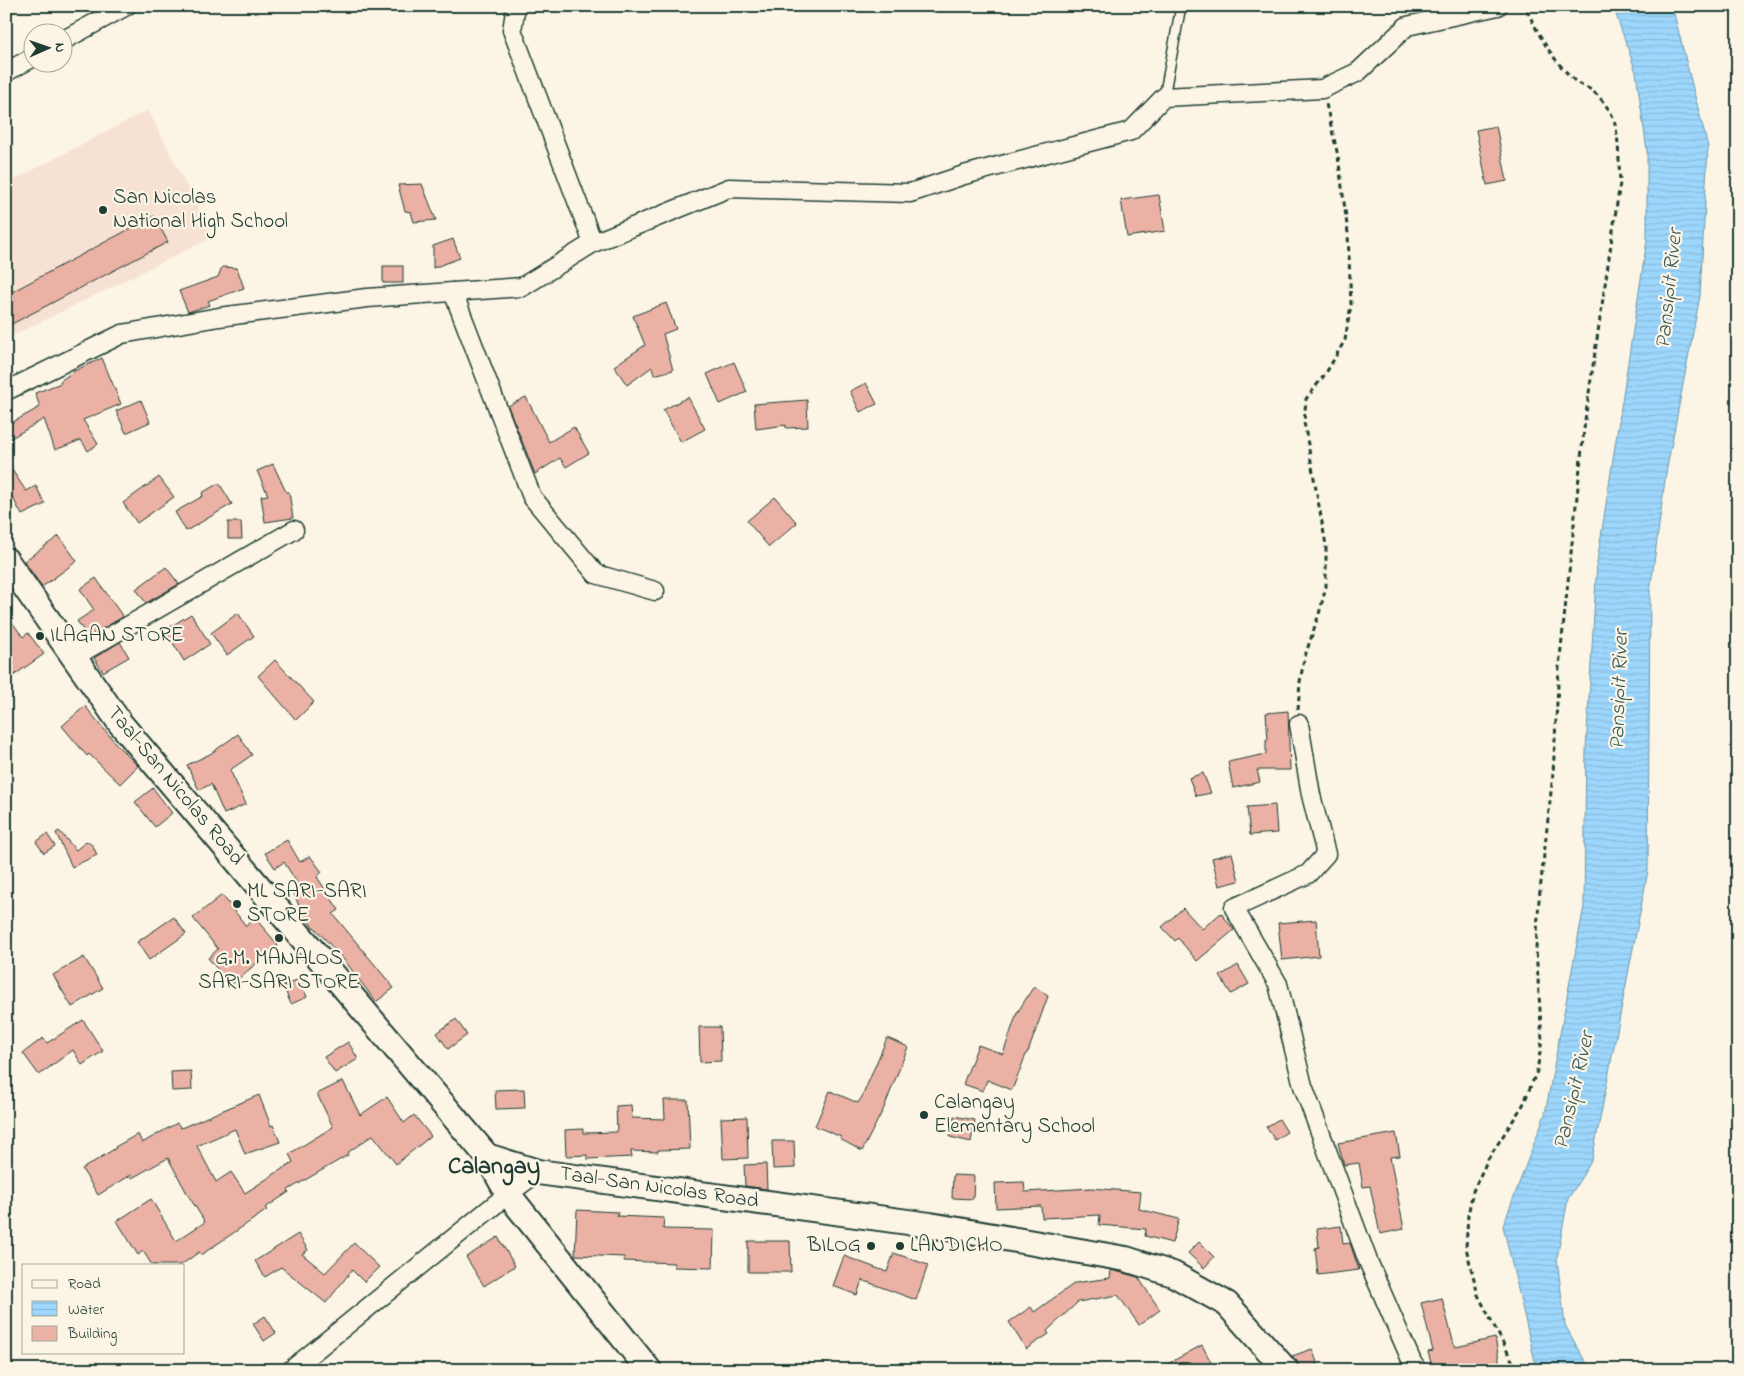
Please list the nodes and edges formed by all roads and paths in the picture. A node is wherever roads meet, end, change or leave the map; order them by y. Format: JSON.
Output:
{"nodes":[{"id":1,"x":126,"y":6,"type":"edge"},
{"id":2,"x":516,"y":6,"type":"edge"},
{"id":3,"x":1180,"y":6,"type":"edge"},
{"id":4,"x":1498,"y":6,"type":"edge"},
{"id":5,"x":1524,"y":6,"type":"edge"},
{"id":6,"x":72,"y":36,"type":"edge"},
{"id":7,"x":22,"y":63,"type":"edge"},
{"id":8,"x":6,"y":72,"type":"edge"},
{"id":9,"x":1322,"y":89,"type":"junction"},
{"id":10,"x":1164,"y":97,"type":"junction"},
{"id":11,"x":593,"y":243,"type":"junction"},
{"id":12,"x":453,"y":292,"type":"junction"},
{"id":13,"x":6,"y":391,"type":"edge"},
{"id":14,"x":294,"y":530,"type":"dead end"},
{"id":15,"x":6,"y":560,"type":"edge"},
{"id":16,"x":655,"y":590,"type":"dead end"},
{"id":17,"x":74,"y":657,"type":"junction"},
{"id":18,"x":1299,"y":724,"type":"joint"},
{"id":19,"x":487,"y":1156,"type":"junction"},
{"id":20,"x":538,"y":1172,"type":"junction"},
{"id":21,"x":508,"y":1194,"type":"junction"},
{"id":22,"x":291,"y":1370,"type":"edge"},
{"id":23,"x":649,"y":1370,"type":"edge"},
{"id":24,"x":1286,"y":1370,"type":"edge"},
{"id":25,"x":1417,"y":1370,"type":"edge"},
{"id":26,"x":1517,"y":1370,"type":"edge"}],
"edges":[{"from":1,"to":6,"type":"street"},
{"from":2,"to":11,"type":"street"},
{"from":3,"to":10,"type":"lane"},
{"from":4,"to":9,"type":"street"},
{"from":5,"to":26,"type":"path"},
{"from":7,"to":8,"type":"street"},
{"from":9,"to":10,"type":"street"},
{"from":9,"to":18,"type":"path"},
{"from":10,"to":11,"type":"street"},
{"from":11,"to":12,"type":"street"},
{"from":12,"to":13,"type":"street"},
{"from":12,"to":16,"type":"street"},
{"from":14,"to":17,"type":"street"},
{"from":15,"to":17,"type":"main road","name":"Taal-San Nicolas Road"},
{"from":17,"to":19,"type":"main road","name":"Taal-San Nicolas Road"},
{"from":18,"to":25,"type":"street"},
{"from":19,"to":20,"type":"main road","name":"Taal-San Nicolas Road"},
{"from":19,"to":21,"type":"main road"},
{"from":20,"to":21,"type":"street"},
{"from":20,"to":24,"type":"main road","name":"Taal-San Nicolas Road"},
{"from":21,"to":22,"type":"street"},
{"from":21,"to":23,"type":"main road"}]}
